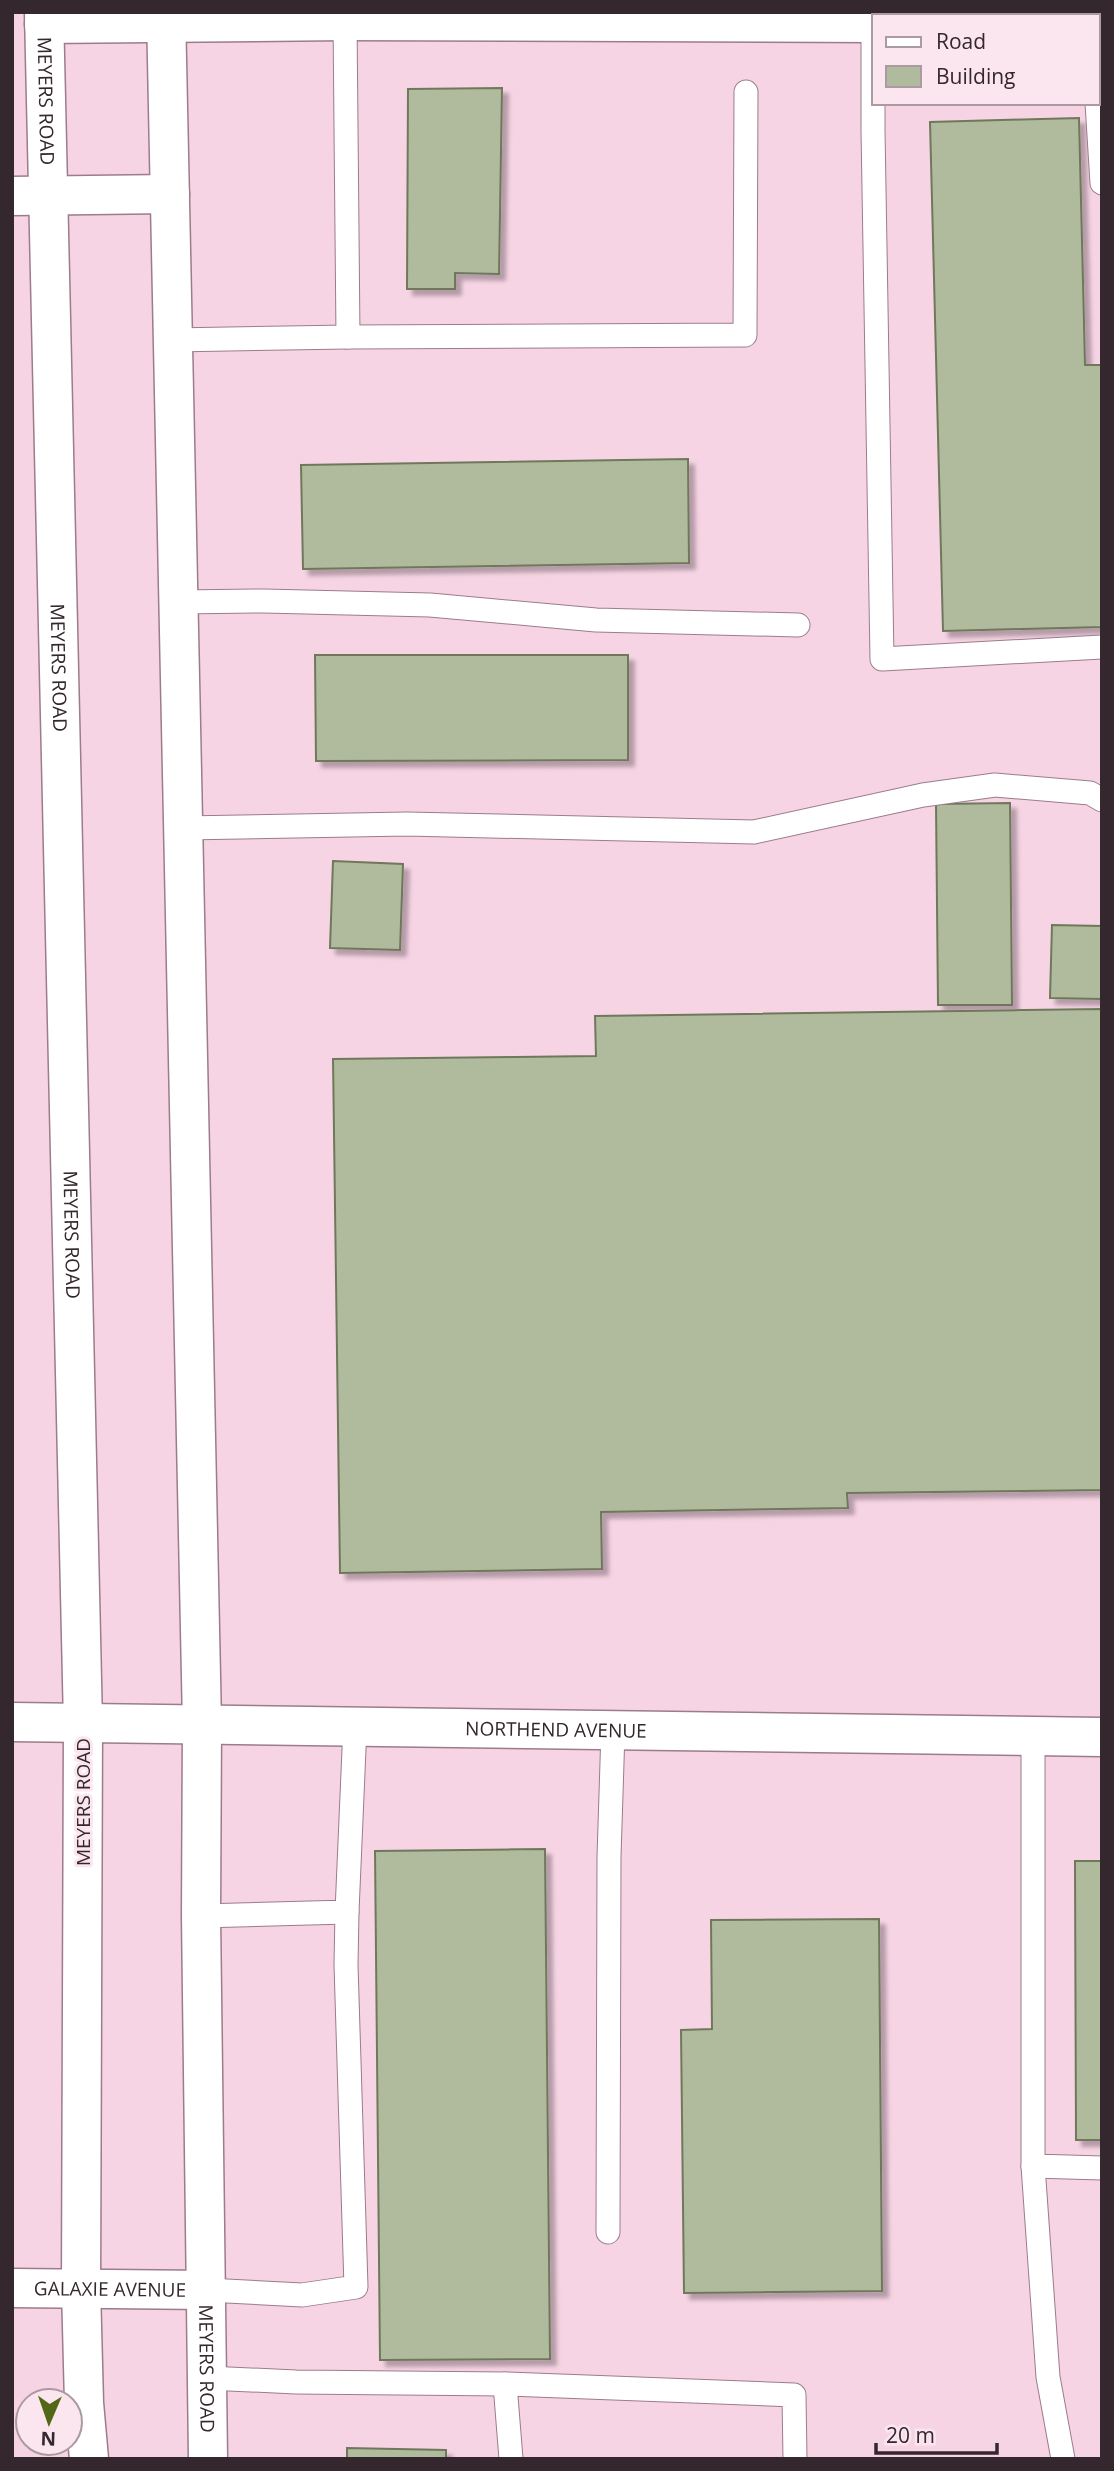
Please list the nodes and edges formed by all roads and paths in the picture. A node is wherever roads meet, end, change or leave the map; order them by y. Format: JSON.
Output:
{"nodes":[{"id":1,"x":166,"y":17,"type":"edge"},
{"id":2,"x":44,"y":18,"type":"edge"},
{"id":3,"x":345,"y":21,"type":"junction"},
{"id":4,"x":872,"y":23,"type":"edge"},
{"id":5,"x":746,"y":92,"type":"dead end"},
{"id":6,"x":873,"y":105,"type":"edge"},
{"id":7,"x":1097,"y":105,"type":"edge"},
{"id":8,"x":1102,"y":183,"type":"edge"},
{"id":9,"x":170,"y":194,"type":"junction"},
{"id":10,"x":31,"y":196,"type":"edge"},
{"id":11,"x":348,"y":337,"type":"junction"},
{"id":12,"x":172,"y":340,"type":"junction"},
{"id":13,"x":179,"y":602,"type":"junction"},
{"id":14,"x":798,"y":625,"type":"dead end"},
{"id":15,"x":1102,"y":648,"type":"edge"},
{"id":16,"x":1102,"y":800,"type":"edge"},
{"id":17,"x":183,"y":828,"type":"junction"},
{"id":18,"x":12,"y":1722,"type":"edge"},
{"id":19,"x":83,"y":1724,"type":"junction"},
{"id":20,"x":202,"y":1724,"type":"junction"},
{"id":21,"x":355,"y":1726,"type":"junction"},
{"id":22,"x":613,"y":1731,"type":"junction"},
{"id":23,"x":1033,"y":1736,"type":"junction"},
{"id":24,"x":1102,"y":1737,"type":"edge"},
{"id":25,"x":346,"y":1912,"type":"junction"},
{"id":26,"x":201,"y":1916,"type":"junction"},
{"id":27,"x":1033,"y":2166,"type":"junction"},
{"id":28,"x":1102,"y":2168,"type":"edge"},
{"id":29,"x":608,"y":2232,"type":"dead end"},
{"id":30,"x":12,"y":2288,"type":"edge"},
{"id":31,"x":81,"y":2288,"type":"junction"},
{"id":32,"x":207,"y":2290,"type":"junction"},
{"id":33,"x":207,"y":2378,"type":"junction"},
{"id":34,"x":505,"y":2384,"type":"junction"},
{"id":35,"x":89,"y":2459,"type":"edge"},
{"id":36,"x":208,"y":2459,"type":"edge"},
{"id":37,"x":511,"y":2459,"type":"edge"},
{"id":38,"x":795,"y":2459,"type":"edge"},
{"id":39,"x":1063,"y":2459,"type":"edge"}],
"edges":[{"from":1,"to":2,"type":"street"},
{"from":1,"to":3,"type":"street"},
{"from":1,"to":9,"type":"street","name":"MEYERS ROAD"},
{"from":2,"to":10,"type":"street","name":"MEYERS ROAD"},
{"from":3,"to":4,"type":"street"},
{"from":3,"to":11,"type":"lane"},
{"from":5,"to":11,"type":"lane"},
{"from":6,"to":15,"type":"lane"},
{"from":7,"to":8,"type":"lane"},
{"from":9,"to":10,"type":"street"},
{"from":9,"to":12,"type":"street","name":"MEYERS ROAD"},
{"from":10,"to":19,"type":"street","name":"MEYERS ROAD"},
{"from":11,"to":12,"type":"lane"},
{"from":12,"to":13,"type":"street","name":"MEYERS ROAD"},
{"from":13,"to":14,"type":"lane"},
{"from":13,"to":17,"type":"street","name":"MEYERS ROAD"},
{"from":16,"to":17,"type":"lane"},
{"from":17,"to":20,"type":"street","name":"MEYERS ROAD"},
{"from":18,"to":19,"type":"street","name":"NORTHEND AVENUE"},
{"from":19,"to":20,"type":"street","name":"NORTHEND AVENUE"},
{"from":19,"to":31,"type":"street","name":"MEYERS ROAD"},
{"from":20,"to":21,"type":"street","name":"NORTHEND AVENUE"},
{"from":20,"to":26,"type":"street","name":"MEYERS ROAD"},
{"from":21,"to":22,"type":"street","name":"NORTHEND AVENUE"},
{"from":21,"to":25,"type":"lane"},
{"from":22,"to":23,"type":"street","name":"NORTHEND AVENUE"},
{"from":22,"to":29,"type":"lane"},
{"from":23,"to":24,"type":"street","name":"NORTHEND AVENUE"},
{"from":23,"to":27,"type":"lane"},
{"from":25,"to":26,"type":"lane"},
{"from":25,"to":32,"type":"lane"},
{"from":26,"to":32,"type":"street","name":"MEYERS ROAD"},
{"from":27,"to":28,"type":"lane"},
{"from":27,"to":39,"type":"lane"},
{"from":30,"to":31,"type":"street","name":"GALAXIE AVENUE"},
{"from":31,"to":32,"type":"street","name":"GALAXIE AVENUE"},
{"from":31,"to":35,"type":"street","name":"MEYERS ROAD"},
{"from":32,"to":33,"type":"street","name":"MEYERS ROAD"},
{"from":33,"to":34,"type":"lane"},
{"from":33,"to":36,"type":"street","name":"MEYERS ROAD"},
{"from":34,"to":37,"type":"lane"},
{"from":34,"to":38,"type":"lane"}]}
